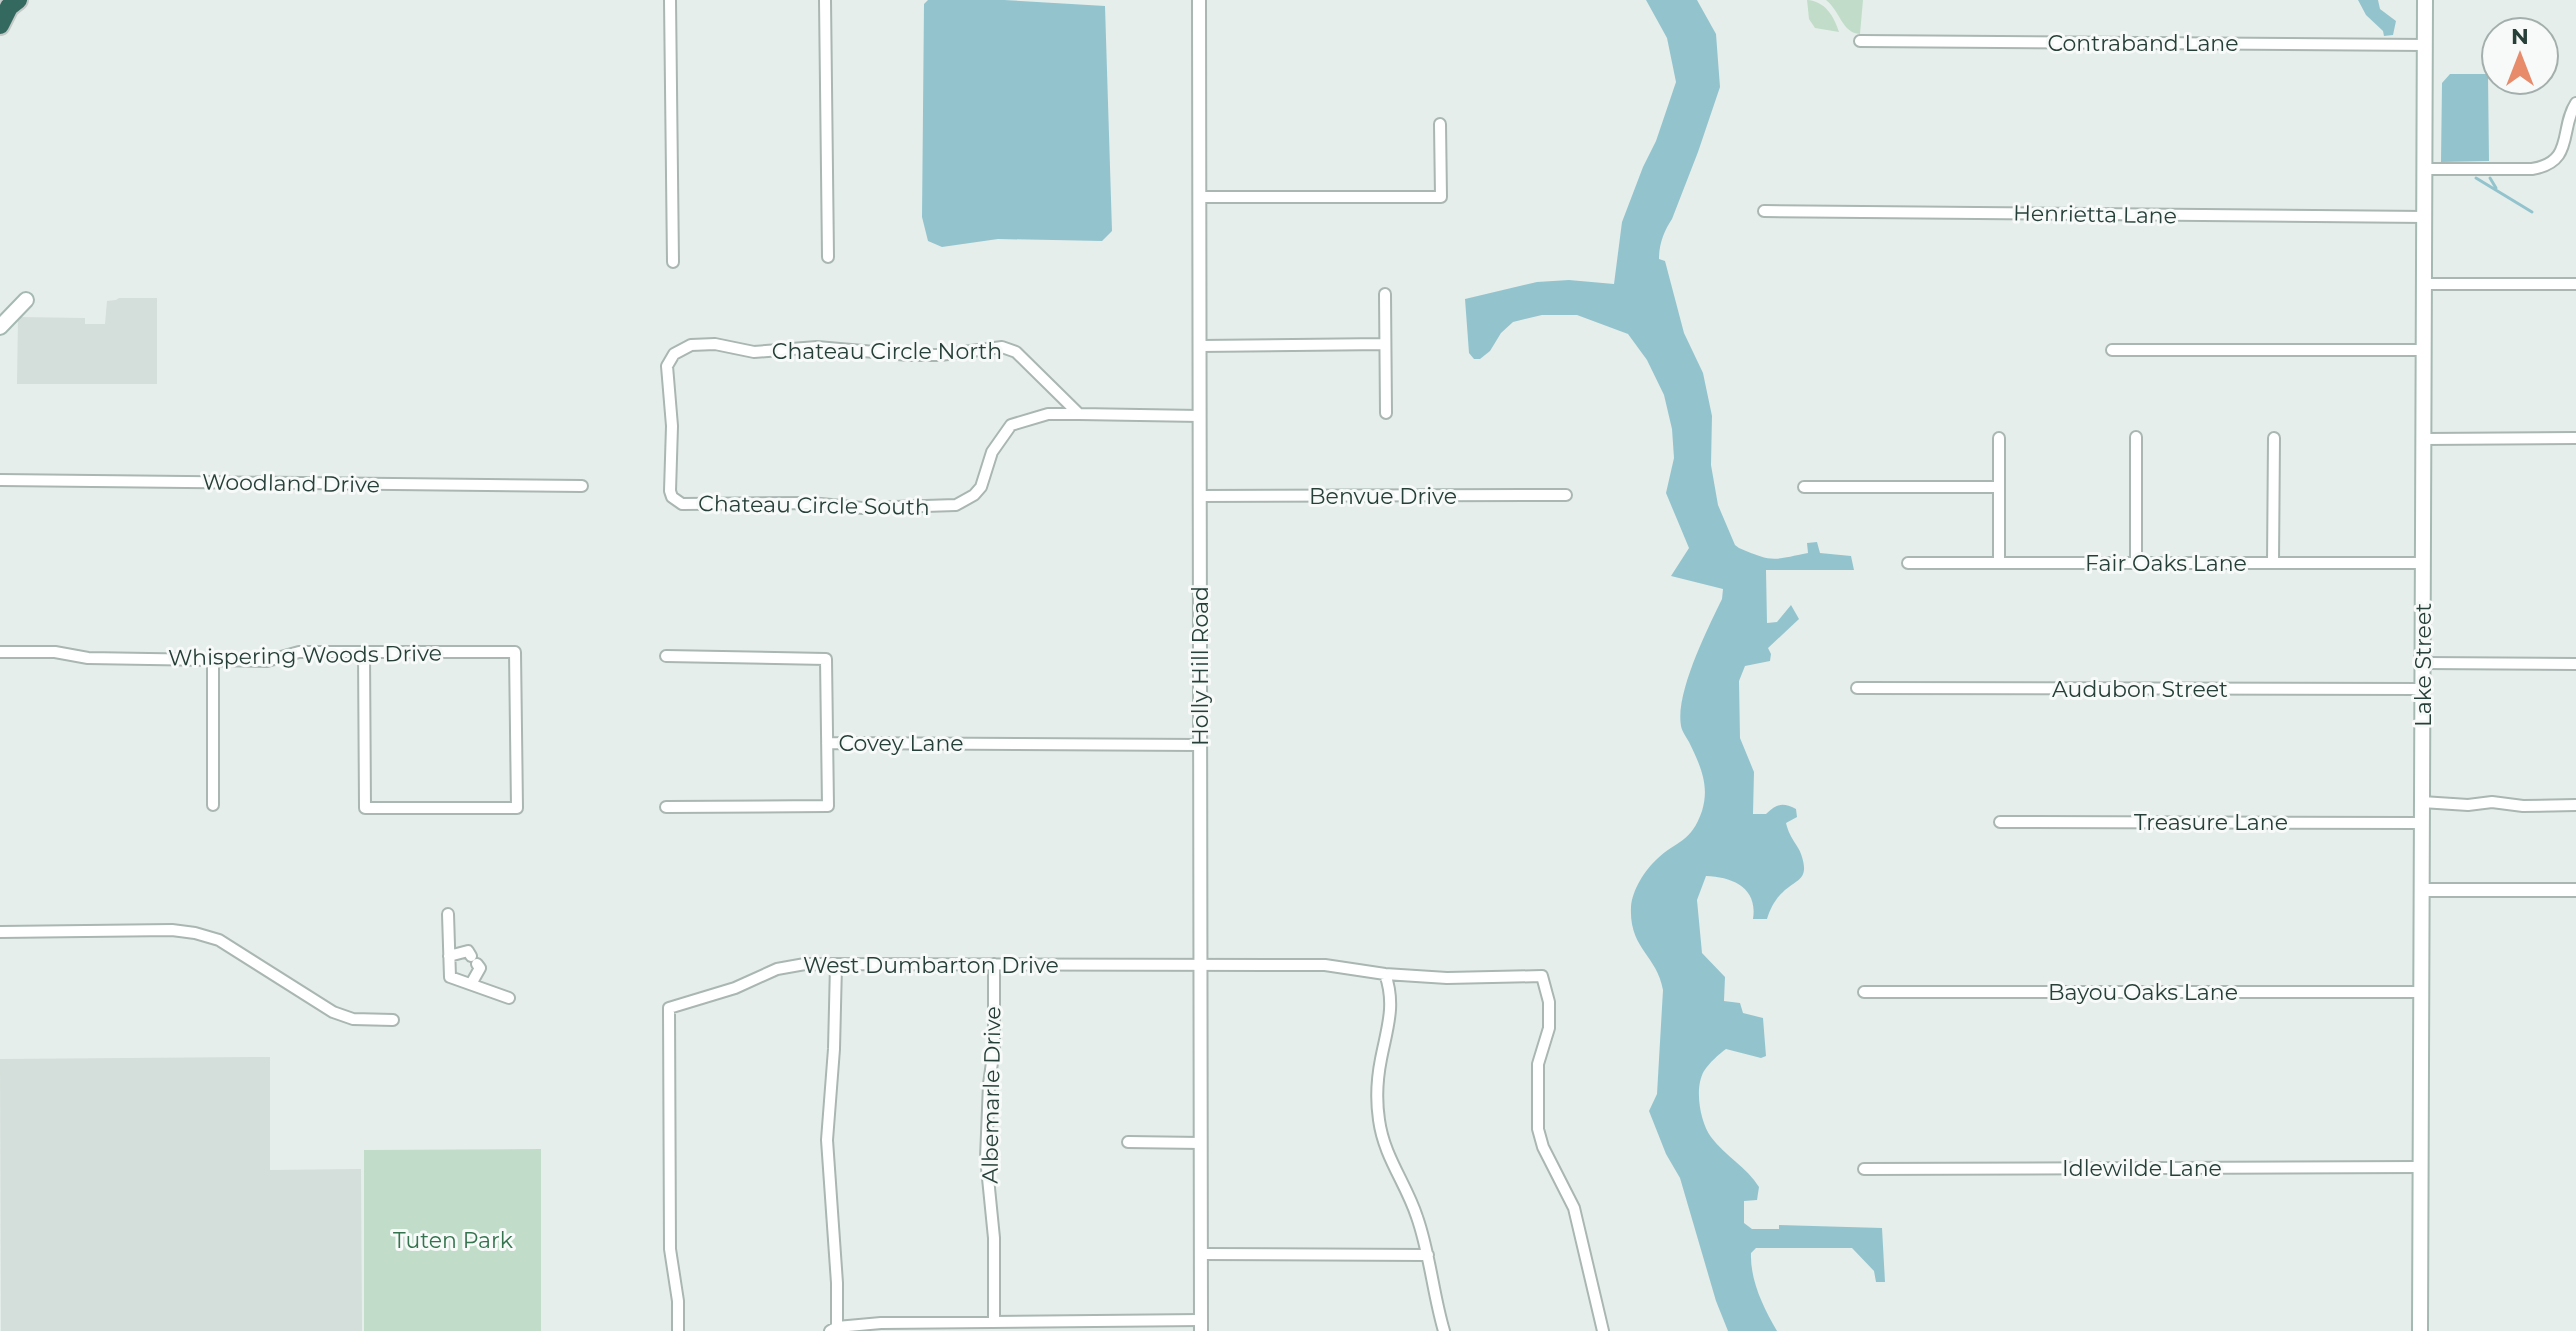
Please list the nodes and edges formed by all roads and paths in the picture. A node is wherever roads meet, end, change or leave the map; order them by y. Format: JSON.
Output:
{"nodes":[{"id":1,"x":18,"y":0,"type":"edge"},
{"id":2,"x":670,"y":0,"type":"edge"},
{"id":3,"x":825,"y":0,"type":"edge"},
{"id":4,"x":1199,"y":0,"type":"edge"},
{"id":5,"x":2425,"y":0,"type":"edge"},
{"id":6,"x":0,"y":25,"type":"edge"},
{"id":7,"x":1860,"y":41,"type":"dead end"},
{"id":8,"x":2426,"y":45,"type":"junction"},
{"id":9,"x":2576,"y":103,"type":"edge"},
{"id":10,"x":1440,"y":124,"type":"dead end"},
{"id":11,"x":2425,"y":169,"type":"junction"},
{"id":12,"x":1200,"y":197,"type":"junction"},
{"id":13,"x":1764,"y":211,"type":"dead end"},
{"id":14,"x":2426,"y":217,"type":"junction"},
{"id":15,"x":828,"y":257,"type":"dead end"},
{"id":16,"x":673,"y":262,"type":"dead end"},
{"id":17,"x":2425,"y":284,"type":"junction"},
{"id":18,"x":2576,"y":284,"type":"edge"},
{"id":19,"x":1385,"y":294,"type":"dead end"},
{"id":20,"x":26,"y":300,"type":"dead end"},
{"id":21,"x":0,"y":327,"type":"edge"},
{"id":22,"x":1385,"y":344,"type":"junction"},
{"id":23,"x":1200,"y":346,"type":"junction"},
{"id":24,"x":2112,"y":350,"type":"dead end"},
{"id":25,"x":2425,"y":350,"type":"junction"},
{"id":26,"x":1386,"y":413,"type":"dead end"},
{"id":27,"x":1079,"y":414,"type":"junction"},
{"id":28,"x":1200,"y":416,"type":"junction"},
{"id":29,"x":672,"y":426,"type":"joint"},
{"id":30,"x":2136,"y":437,"type":"dead end"},
{"id":31,"x":1999,"y":438,"type":"dead end"},
{"id":32,"x":2274,"y":438,"type":"dead end"},
{"id":33,"x":2576,"y":438,"type":"edge"},
{"id":34,"x":2424,"y":439,"type":"junction"},
{"id":35,"x":0,"y":480,"type":"edge"},
{"id":36,"x":582,"y":486,"type":"dead end"},
{"id":37,"x":1804,"y":487,"type":"dead end"},
{"id":38,"x":1999,"y":487,"type":"junction"},
{"id":39,"x":1566,"y":495,"type":"dead end"},
{"id":40,"x":1200,"y":496,"type":"junction"},
{"id":41,"x":2136,"y":562,"type":"junction"},
{"id":42,"x":1908,"y":563,"type":"dead end"},
{"id":43,"x":1999,"y":563,"type":"junction"},
{"id":44,"x":2273,"y":563,"type":"junction"},
{"id":45,"x":2424,"y":563,"type":"junction"},
{"id":46,"x":0,"y":652,"type":"edge"},
{"id":47,"x":364,"y":652,"type":"junction"},
{"id":48,"x":666,"y":656,"type":"dead end"},
{"id":49,"x":213,"y":660,"type":"junction"},
{"id":50,"x":2423,"y":663,"type":"junction"},
{"id":51,"x":2576,"y":664,"type":"edge"},
{"id":52,"x":1857,"y":688,"type":"dead end"},
{"id":53,"x":2423,"y":689,"type":"junction"},
{"id":54,"x":827,"y":743,"type":"junction"},
{"id":55,"x":1200,"y":745,"type":"junction"},
{"id":56,"x":2422,"y":802,"type":"junction"},
{"id":57,"x":213,"y":805,"type":"dead end"},
{"id":58,"x":2576,"y":805,"type":"edge"},
{"id":59,"x":666,"y":807,"type":"dead end"},
{"id":60,"x":2000,"y":822,"type":"dead end"},
{"id":61,"x":2422,"y":823,"type":"junction"},
{"id":62,"x":2422,"y":890,"type":"junction"},
{"id":63,"x":2576,"y":890,"type":"edge"},
{"id":64,"x":448,"y":914,"type":"dead end"},
{"id":65,"x":0,"y":932,"type":"edge"},
{"id":66,"x":449,"y":956,"type":"junction"},
{"id":67,"x":994,"y":964,"type":"junction"},
{"id":68,"x":836,"y":965,"type":"junction"},
{"id":69,"x":1201,"y":965,"type":"junction"},
{"id":70,"x":1385,"y":974,"type":"junction"},
{"id":71,"x":471,"y":984,"type":"junction"},
{"id":72,"x":1864,"y":992,"type":"dead end"},
{"id":73,"x":2421,"y":992,"type":"junction"},
{"id":74,"x":509,"y":998,"type":"dead end"},
{"id":75,"x":393,"y":1020,"type":"dead end"},
{"id":76,"x":1128,"y":1142,"type":"dead end"},
{"id":77,"x":1201,"y":1143,"type":"junction"},
{"id":78,"x":2421,"y":1167,"type":"junction"},
{"id":79,"x":1864,"y":1169,"type":"dead end"},
{"id":80,"x":1201,"y":1254,"type":"junction"},
{"id":81,"x":1428,"y":1255,"type":"junction"},
{"id":82,"x":994,"y":1321,"type":"junction"},
{"id":83,"x":1201,"y":1326,"type":"edge"},
{"id":84,"x":834,"y":1329,"type":"edge"},
{"id":85,"x":678,"y":1331,"type":"edge"},
{"id":86,"x":1444,"y":1331,"type":"edge"},
{"id":87,"x":1603,"y":1331,"type":"edge"},
{"id":88,"x":2420,"y":1331,"type":"edge"}],
"edges":[{"from":1,"to":6,"type":"highway"},
{"from":2,"to":16,"type":"street"},
{"from":3,"to":15,"type":"street"},
{"from":4,"to":12,"type":"street","name":"Holly Hill Road"},
{"from":5,"to":8,"type":"main road","name":"Lake Street"},
{"from":7,"to":8,"type":"street","name":"Contraband Lane"},
{"from":8,"to":11,"type":"main road","name":"Lake Street"},
{"from":9,"to":11,"type":"street"},
{"from":10,"to":12,"type":"street"},
{"from":11,"to":14,"type":"main road","name":"Lake Street"},
{"from":12,"to":23,"type":"street","name":"Holly Hill Road"},
{"from":13,"to":14,"type":"street","name":"Henrietta Lane"},
{"from":14,"to":17,"type":"main road","name":"Lake Street"},
{"from":17,"to":18,"type":"street"},
{"from":17,"to":25,"type":"main road","name":"Lake Street"},
{"from":19,"to":22,"type":"street"},
{"from":20,"to":21,"type":"main road"},
{"from":22,"to":23,"type":"street"},
{"from":22,"to":26,"type":"street"},
{"from":23,"to":28,"type":"street","name":"Holly Hill Road"},
{"from":24,"to":25,"type":"street"},
{"from":25,"to":34,"type":"main road","name":"Lake Street"},
{"from":27,"to":28,"type":"street"},
{"from":27,"to":29,"type":"street","name":"Chateau Circle North"},
{"from":27,"to":29,"type":"street","name":"Chateau Circle South"},
{"from":28,"to":40,"type":"street","name":"Holly Hill Road"},
{"from":30,"to":41,"type":"street"},
{"from":31,"to":38,"type":"street"},
{"from":32,"to":44,"type":"street"},
{"from":33,"to":34,"type":"street"},
{"from":34,"to":45,"type":"main road","name":"Lake Street"},
{"from":35,"to":36,"type":"street","name":"Woodland Drive"},
{"from":37,"to":38,"type":"street"},
{"from":38,"to":43,"type":"street"},
{"from":39,"to":40,"type":"street","name":"Benvue Drive"},
{"from":40,"to":55,"type":"street","name":"Holly Hill Road"},
{"from":41,"to":43,"type":"street","name":"Fair Oaks Lane"},
{"from":41,"to":44,"type":"street","name":"Fair Oaks Lane"},
{"from":42,"to":43,"type":"street","name":"Fair Oaks Lane"},
{"from":44,"to":45,"type":"street","name":"Fair Oaks Lane"},
{"from":45,"to":50,"type":"main road","name":"Lake Street"},
{"from":46,"to":49,"type":"street","name":"Whispering Woods Drive"},
{"from":47,"to":47,"type":"street","name":"Whispering Woods Drive"},
{"from":47,"to":49,"type":"street","name":"Whispering Woods Drive"},
{"from":48,"to":54,"type":"street"},
{"from":49,"to":57,"type":"street"},
{"from":50,"to":51,"type":"street"},
{"from":50,"to":53,"type":"main road","name":"Lake Street"},
{"from":52,"to":53,"type":"street","name":"Audubon Street"},
{"from":53,"to":56,"type":"main road","name":"Lake Street"},
{"from":54,"to":55,"type":"street","name":"Covey Lane"},
{"from":54,"to":59,"type":"street","name":"Covey Lane"},
{"from":55,"to":69,"type":"street","name":"Holly Hill Road"},
{"from":56,"to":58,"type":"street"},
{"from":56,"to":61,"type":"main road","name":"Lake Street"},
{"from":60,"to":61,"type":"street","name":"Treasure Lane"},
{"from":61,"to":62,"type":"main road","name":"Lake Street"},
{"from":62,"to":63,"type":"street"},
{"from":62,"to":73,"type":"main road","name":"Lake Street"},
{"from":64,"to":66,"type":"street"},
{"from":65,"to":75,"type":"street"},
{"from":66,"to":71,"type":"street"},
{"from":66,"to":71,"type":"street"},
{"from":67,"to":68,"type":"street","name":"West Dumbarton Drive"},
{"from":67,"to":69,"type":"street","name":"West Dumbarton Drive"},
{"from":67,"to":82,"type":"street","name":"Albemarle Drive"},
{"from":68,"to":84,"type":"street"},
{"from":68,"to":85,"type":"street","name":"West Dumbarton Drive"},
{"from":69,"to":70,"type":"street","name":"West Dumbarton Drive"},
{"from":69,"to":77,"type":"street","name":"Holly Hill Road"},
{"from":70,"to":81,"type":"street"},
{"from":70,"to":87,"type":"street","name":"West Dumbarton Drive"},
{"from":71,"to":74,"type":"street"},
{"from":72,"to":73,"type":"street","name":"Bayou Oaks Lane"},
{"from":73,"to":78,"type":"main road","name":"Lake Street"},
{"from":76,"to":77,"type":"street"},
{"from":77,"to":80,"type":"street","name":"Holly Hill Road"},
{"from":78,"to":79,"type":"street","name":"Idlewilde Lane"},
{"from":78,"to":88,"type":"main road","name":"Lake Street"},
{"from":80,"to":81,"type":"street"},
{"from":80,"to":83,"type":"street","name":"Holly Hill Road"},
{"from":81,"to":86,"type":"street"},
{"from":82,"to":83,"type":"street"},
{"from":82,"to":84,"type":"street"}]}
